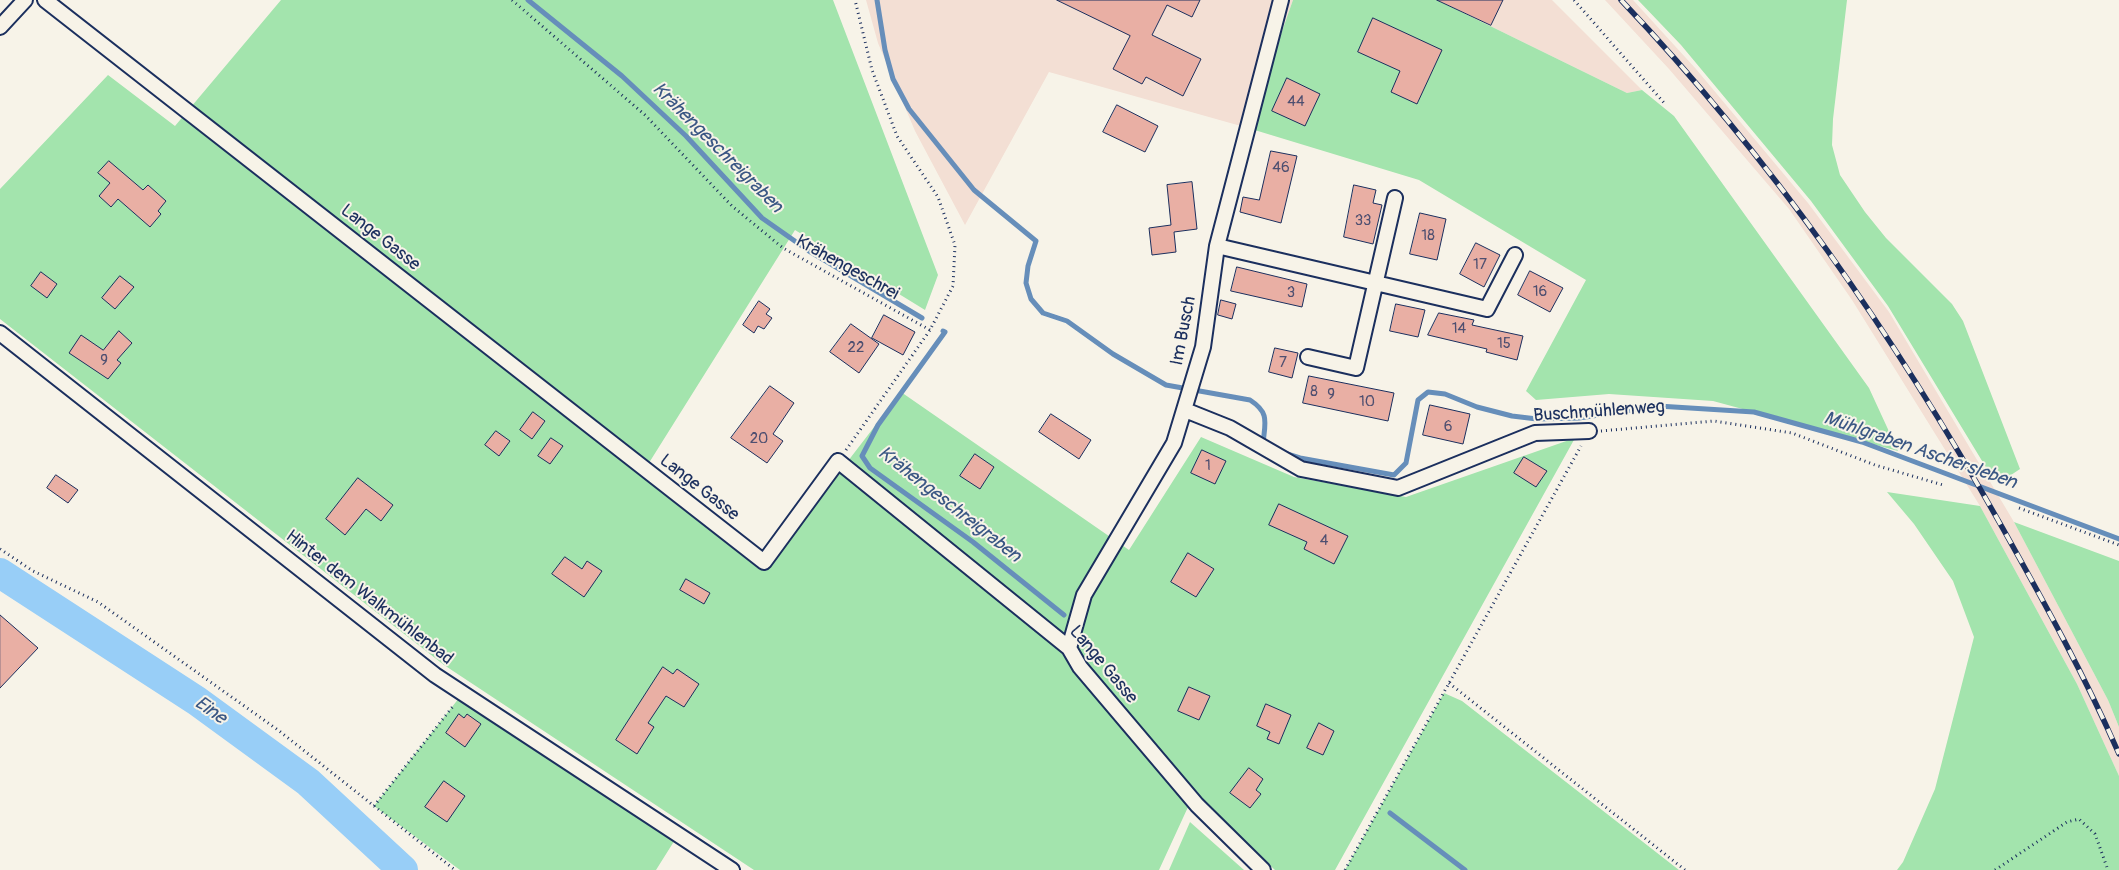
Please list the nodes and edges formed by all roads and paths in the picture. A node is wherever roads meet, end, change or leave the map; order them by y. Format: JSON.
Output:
{"nodes":[{"id":1,"x":25,"y":0,"type":"edge"},
{"id":2,"x":45,"y":0,"type":"edge"},
{"id":3,"x":512,"y":0,"type":"edge"},
{"id":4,"x":854,"y":0,"type":"edge"},
{"id":5,"x":1281,"y":0,"type":"edge"},
{"id":6,"x":1574,"y":0,"type":"edge"},
{"id":7,"x":0,"y":27,"type":"edge"},
{"id":8,"x":1665,"y":104,"type":"dead end"},
{"id":9,"x":1395,"y":198,"type":"dead end"},
{"id":10,"x":1217,"y":246,"type":"junction"},
{"id":11,"x":1514,"y":254,"type":"dead end"},
{"id":12,"x":1375,"y":284,"type":"junction"},
{"id":13,"x":930,"y":330,"type":"junction"},
{"id":14,"x":0,"y":333,"type":"edge"},
{"id":15,"x":1308,"y":357,"type":"dead end"},
{"id":16,"x":1186,"y":405,"type":"junction"},
{"id":17,"x":1589,"y":431,"type":"junction"},
{"id":18,"x":838,"y":461,"type":"junction"},
{"id":19,"x":1943,"y":486,"type":"dead end"},
{"id":20,"x":2019,"y":508,"type":"dead end"},
{"id":21,"x":2119,"y":545,"type":"edge"},
{"id":22,"x":0,"y":549,"type":"edge"},
{"id":23,"x":1068,"y":648,"type":"junction"},
{"id":24,"x":1449,"y":683,"type":"junction"},
{"id":25,"x":463,"y":693,"type":"junction"},
{"id":26,"x":374,"y":806,"type":"junction"},
{"id":27,"x":455,"y":870,"type":"edge"},
{"id":28,"x":732,"y":870,"type":"edge"},
{"id":29,"x":1263,"y":870,"type":"edge"},
{"id":30,"x":1345,"y":870,"type":"edge"},
{"id":31,"x":1685,"y":870,"type":"edge"},
{"id":32,"x":1995,"y":870,"type":"edge"},
{"id":33,"x":2108,"y":870,"type":"edge"}],
"edges":[{"from":1,"to":7,"type":"street"},
{"from":2,"to":18,"type":"street","name":"Lange Gasse"},
{"from":3,"to":13,"type":"path","name":"Krähengeschrei"},
{"from":4,"to":13,"type":"path"},
{"from":5,"to":10,"type":"street","name":"Im Busch"},
{"from":6,"to":8,"type":"path"},
{"from":9,"to":12,"type":"street"},
{"from":10,"to":12,"type":"street"},
{"from":10,"to":16,"type":"street","name":"Im Busch"},
{"from":11,"to":12,"type":"street"},
{"from":12,"to":15,"type":"street"},
{"from":13,"to":18,"type":"path"},
{"from":14,"to":25,"type":"street","name":"Hinter dem Walkmühlenbad"},
{"from":16,"to":17,"type":"street","name":"Buschmühlenweg"},
{"from":16,"to":23,"type":"street","name":"Im Busch"},
{"from":17,"to":19,"type":"path","name":"Buschmühlenweg"},
{"from":17,"to":24,"type":"path"},
{"from":18,"to":23,"type":"street","name":"Lange Gasse"},
{"from":20,"to":21,"type":"path"},
{"from":22,"to":26,"type":"path"},
{"from":23,"to":29,"type":"street","name":"Lange Gasse"},
{"from":24,"to":30,"type":"path"},
{"from":24,"to":31,"type":"path"},
{"from":25,"to":26,"type":"path"},
{"from":25,"to":28,"type":"street","name":"Hinter dem Walkmühlenbad"},
{"from":26,"to":27,"type":"path"},
{"from":32,"to":33,"type":"path"}]}
